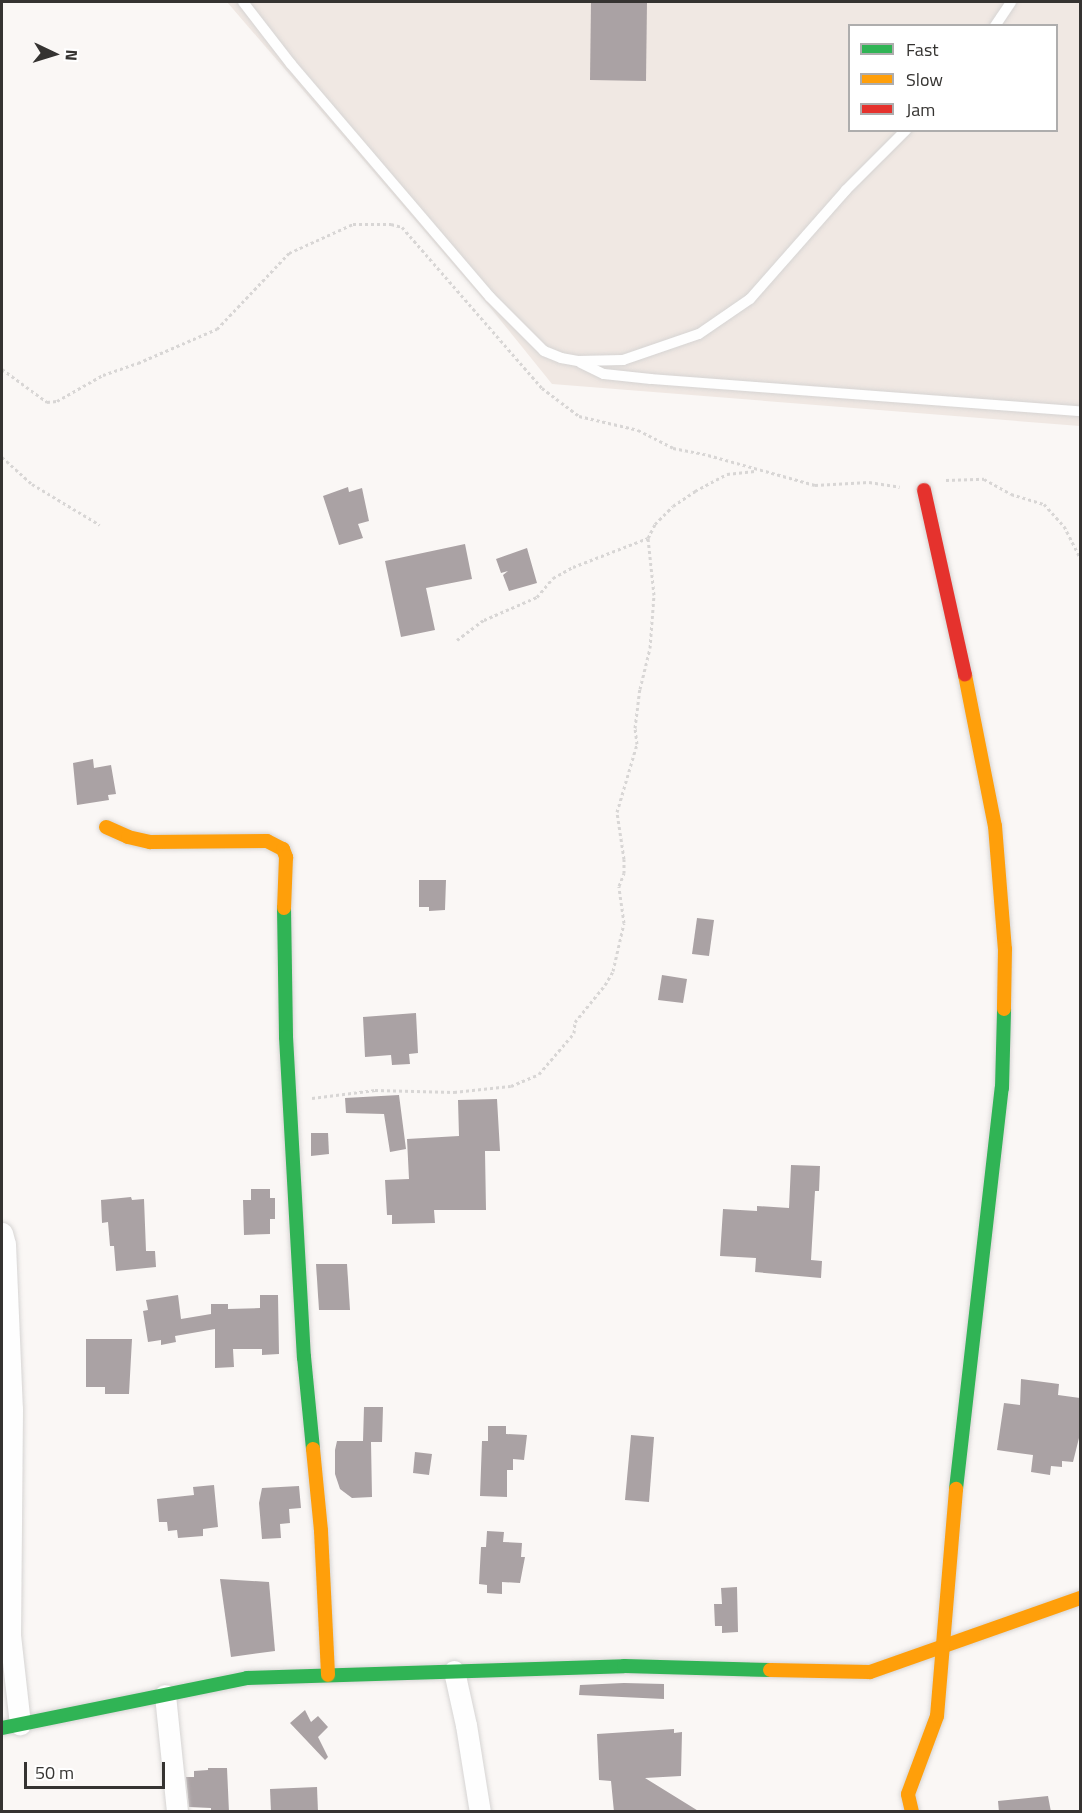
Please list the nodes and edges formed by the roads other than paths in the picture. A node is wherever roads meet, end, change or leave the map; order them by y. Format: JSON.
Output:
{"nodes":[{"id":1,"x":243,"y":2,"type":"edge"},
{"id":2,"x":1011,"y":2,"type":"edge"},
{"id":3,"x":996,"y":24,"type":"edge"},
{"id":4,"x":904,"y":132,"type":"edge"},
{"id":5,"x":578,"y":361,"type":"junction"},
{"id":6,"x":1080,"y":411,"type":"edge"},
{"id":7,"x":924,"y":490,"type":"road end"},
{"id":8,"x":106,"y":827,"type":"dead end"},
{"id":9,"x":2,"y":1233,"type":"edge"},
{"id":10,"x":1080,"y":1598,"type":"edge"},
{"id":11,"x":944,"y":1646,"type":"junction"},
{"id":12,"x":454,"y":1671,"type":"junction"},
{"id":13,"x":328,"y":1676,"type":"junction"},
{"id":14,"x":165,"y":1695,"type":"junction"},
{"id":15,"x":11,"y":1726,"type":"edge"},
{"id":16,"x":177,"y":1812,"type":"edge"},
{"id":17,"x":480,"y":1812,"type":"edge"},
{"id":18,"x":912,"y":1812,"type":"edge"}],
"edges":[{"from":1,"to":5,"type":"lane"},
{"from":2,"to":3,"type":"lane"},
{"from":4,"to":5,"type":"lane"},
{"from":5,"to":6,"type":"lane"},
{"from":7,"to":11,"type":"street"},
{"from":8,"to":13,"type":"street"},
{"from":9,"to":15,"type":"street"},
{"from":10,"to":11,"type":"street"},
{"from":11,"to":12,"type":"street"},
{"from":11,"to":18,"type":"street"},
{"from":12,"to":13,"type":"street"},
{"from":12,"to":17,"type":"street"},
{"from":13,"to":14,"type":"street"},
{"from":14,"to":15,"type":"street"},
{"from":14,"to":16,"type":"street"}]}
